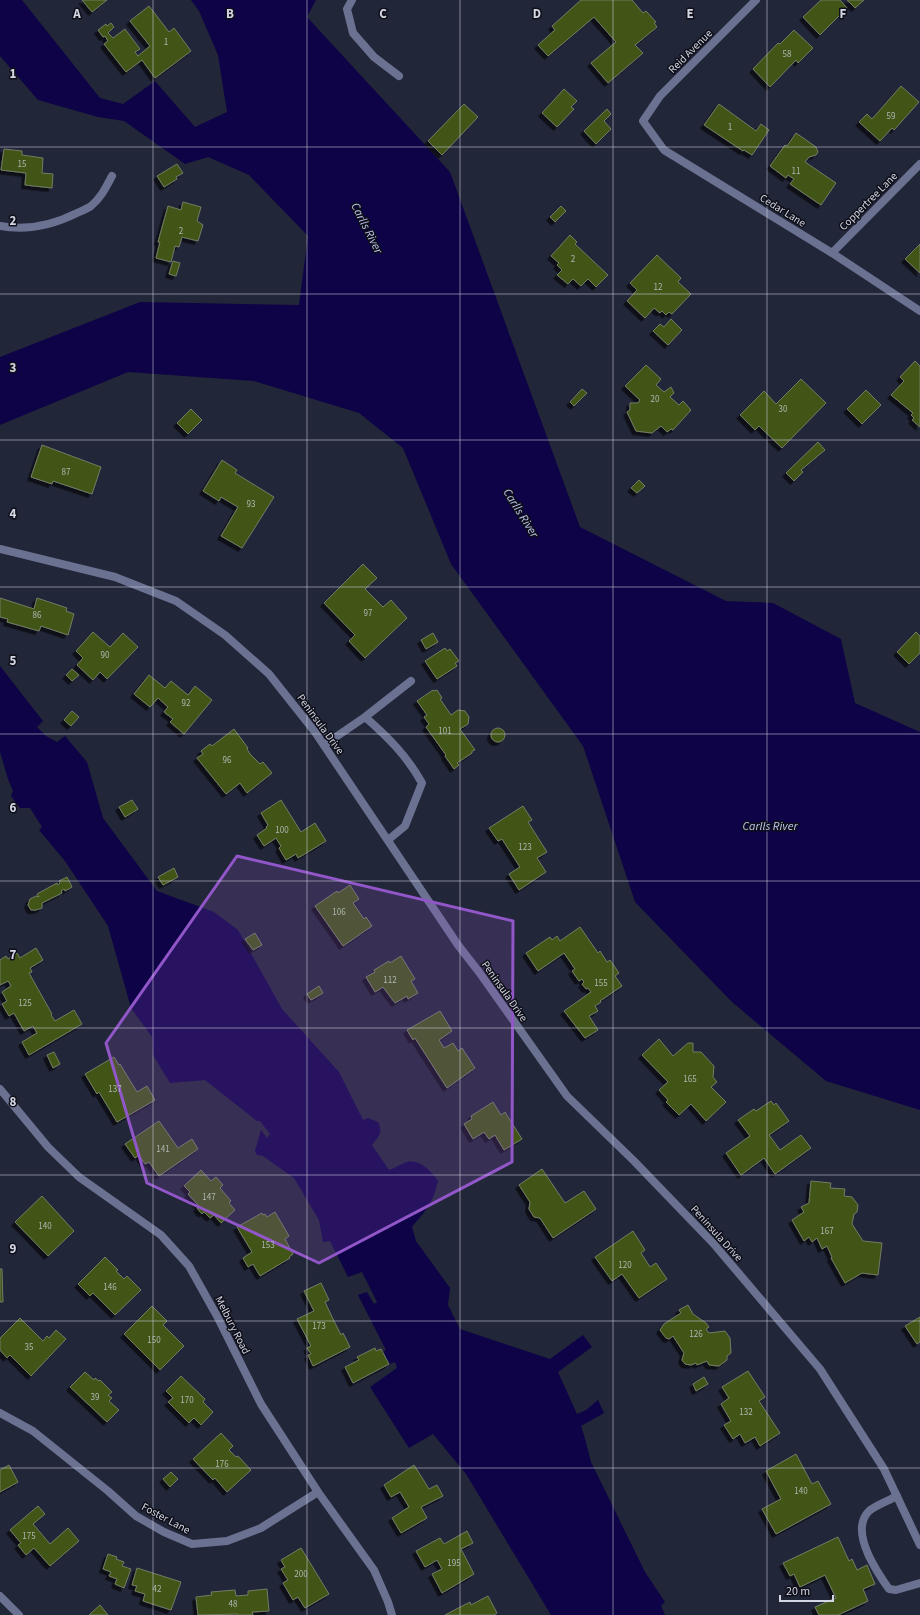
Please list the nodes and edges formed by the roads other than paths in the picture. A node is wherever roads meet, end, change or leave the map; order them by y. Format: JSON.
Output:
{"nodes":[{"id":1,"x":352,"y":0,"type":"edge"},
{"id":2,"x":756,"y":0,"type":"edge"},
{"id":3,"x":399,"y":76,"type":"dead end"},
{"id":4,"x":643,"y":121,"type":"joint"},
{"id":5,"x":920,"y":164,"type":"edge"},
{"id":6,"x":112,"y":176,"type":"dead end"},
{"id":7,"x":0,"y":226,"type":"edge"},
{"id":8,"x":832,"y":253,"type":"junction"},
{"id":9,"x":920,"y":311,"type":"edge"},
{"id":10,"x":0,"y":549,"type":"edge"},
{"id":11,"x":411,"y":681,"type":"dead end"},
{"id":12,"x":365,"y":717,"type":"junction"},
{"id":13,"x":324,"y":746,"type":"junction"},
{"id":14,"x":388,"y":840,"type":"junction"},
{"id":15,"x":0,"y":1089,"type":"edge"},
{"id":16,"x":0,"y":1414,"type":"edge"},
{"id":17,"x":318,"y":1492,"type":"junction"},
{"id":18,"x":896,"y":1496,"type":"junction"},
{"id":19,"x":920,"y":1545,"type":"edge"},
{"id":20,"x":920,"y":1583,"type":"edge"},
{"id":21,"x":0,"y":1596,"type":"edge"},
{"id":22,"x":19,"y":1615,"type":"edge"},
{"id":23,"x":392,"y":1615,"type":"edge"}],
"edges":[{"from":1,"to":3,"type":"street"},
{"from":2,"to":4,"type":"street","name":"Reid Avenue"},
{"from":4,"to":8,"type":"street","name":"Cedar Lane"},
{"from":5,"to":8,"type":"street","name":"Coppertree Lane"},
{"from":6,"to":7,"type":"street"},
{"from":8,"to":9,"type":"street","name":"Cedar Lane"},
{"from":10,"to":13,"type":"street","name":"Peninsula Drive"},
{"from":11,"to":12,"type":"street"},
{"from":12,"to":13,"type":"street"},
{"from":12,"to":14,"type":"street"},
{"from":13,"to":14,"type":"street","name":"Peninsula Drive"},
{"from":14,"to":18,"type":"street","name":"Peninsula Drive"},
{"from":15,"to":17,"type":"street","name":"Melbury Road"},
{"from":16,"to":17,"type":"street","name":"Foster Lane"},
{"from":17,"to":23,"type":"street","name":"Melbury Road"},
{"from":18,"to":19,"type":"street","name":"Peninsula Drive"},
{"from":18,"to":20,"type":"street"},
{"from":21,"to":22,"type":"street"}]}
